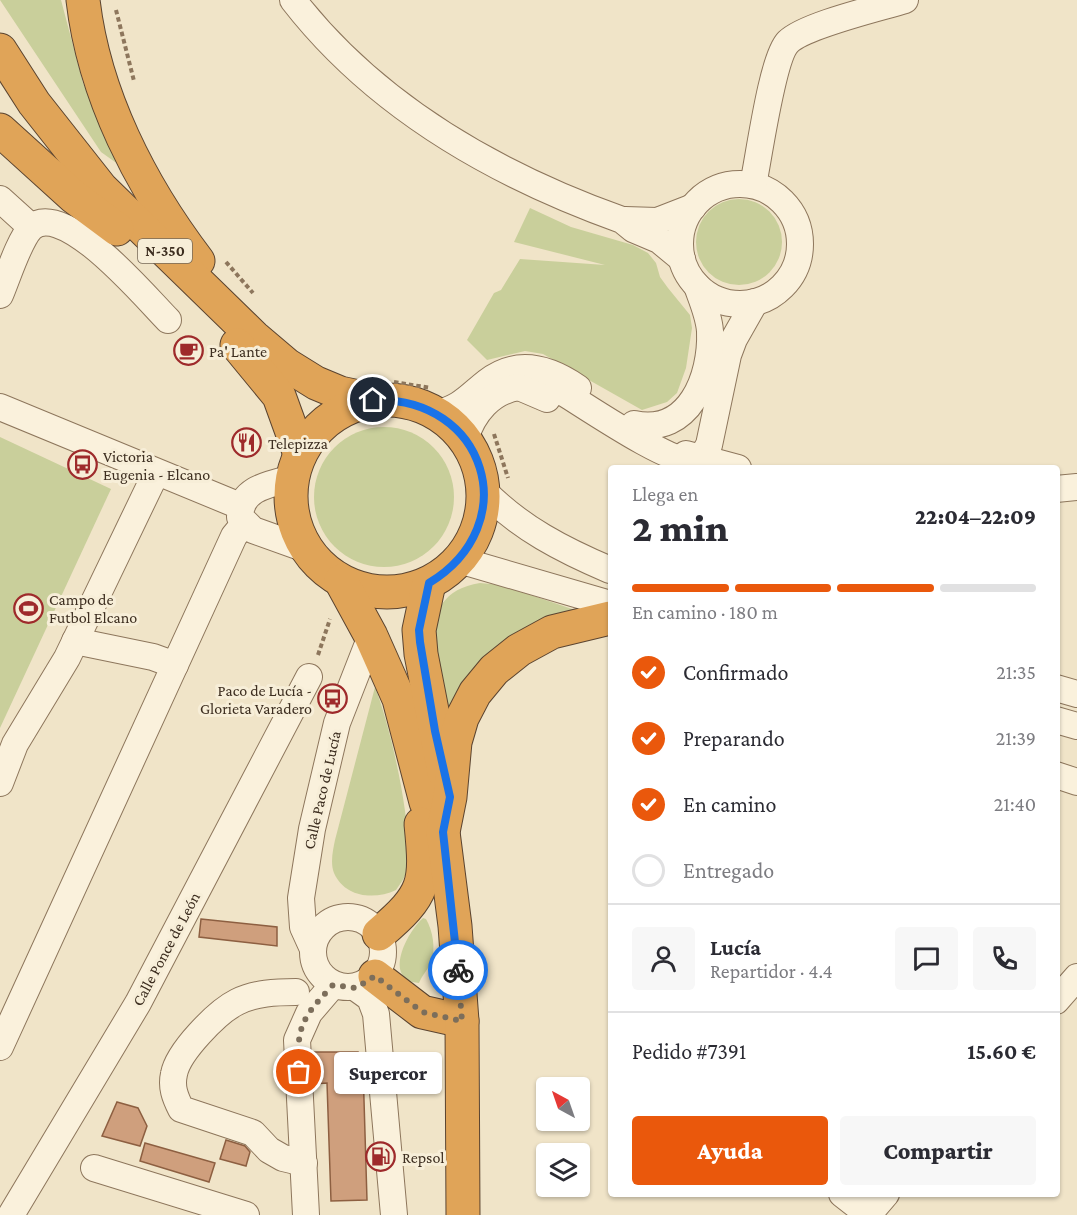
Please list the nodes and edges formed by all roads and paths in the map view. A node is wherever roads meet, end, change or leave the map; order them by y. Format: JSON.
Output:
{"nodes":[{"id":1,"x":83,"y":0,"type":"edge"},
{"id":2,"x":293,"y":0,"type":"edge"},
{"id":3,"x":905,"y":0,"type":"edge"},
{"id":4,"x":0,"y":50,"type":"edge"},
{"id":5,"x":0,"y":69,"type":"edge"},
{"id":6,"x":0,"y":130,"type":"edge"},
{"id":7,"x":753,"y":185,"type":"junction"},
{"id":8,"x":0,"y":199,"type":"edge"},
{"id":9,"x":693,"y":207,"type":"junction"},
{"id":10,"x":622,"y":220,"type":"junction"},
{"id":11,"x":31,"y":227,"type":"junction"},
{"id":12,"x":117,"y":229,"type":"junction"},
{"id":13,"x":682,"y":259,"type":"junction"},
{"id":14,"x":697,"y":286,"type":"junction"},
{"id":15,"x":0,"y":295,"type":"edge"},
{"id":16,"x":755,"y":302,"type":"junction"},
{"id":17,"x":168,"y":320,"type":"dead end"},
{"id":18,"x":254,"y":337,"type":"junction"},
{"id":19,"x":532,"y":391,"type":"junction"},
{"id":20,"x":373,"y":400,"type":"junction"},
{"id":21,"x":0,"y":407,"type":"edge"},
{"id":22,"x":436,"y":412,"type":"junction"},
{"id":23,"x":634,"y":424,"type":"junction"},
{"id":24,"x":471,"y":426,"type":"junction"},
{"id":25,"x":700,"y":459,"type":"junction"},
{"id":26,"x":658,"y":465,"type":"edge"},
{"id":27,"x":725,"y":465,"type":"edge"},
{"id":28,"x":296,"y":466,"type":"junction"},
{"id":29,"x":156,"y":473,"type":"junction"},
{"id":30,"x":496,"y":485,"type":"junction"},
{"id":31,"x":1077,"y":487,"type":"edge"},
{"id":32,"x":1060,"y":489,"type":"edge"},
{"id":33,"x":242,"y":515,"type":"junction"},
{"id":34,"x":306,"y":549,"type":"junction"},
{"id":35,"x":459,"y":560,"type":"junction"},
{"id":36,"x":608,"y":569,"type":"edge"},
{"id":37,"x":341,"y":581,"type":"junction"},
{"id":38,"x":429,"y":583,"type":"junction"},
{"id":39,"x":608,"y":603,"type":"edge"},
{"id":40,"x":608,"y":618,"type":"edge"},
{"id":41,"x":371,"y":636,"type":"junction"},
{"id":42,"x":75,"y":641,"type":"junction"},
{"id":43,"x":175,"y":665,"type":"junction"},
{"id":44,"x":309,"y":677,"type":"joint"},
{"id":45,"x":1060,"y":689,"type":"edge"},
{"id":46,"x":1077,"y":694,"type":"edge"},
{"id":47,"x":1060,"y":721,"type":"edge"},
{"id":48,"x":1077,"y":726,"type":"edge"},
{"id":49,"x":1060,"y":776,"type":"edge"},
{"id":50,"x":1077,"y":782,"type":"edge"},
{"id":51,"x":0,"y":783,"type":"edge"},
{"id":52,"x":438,"y":799,"type":"junction"},
{"id":53,"x":379,"y":934,"type":"junction"},
{"id":54,"x":313,"y":955,"type":"junction"},
{"id":55,"x":1077,"y":977,"type":"edge"},
{"id":56,"x":355,"y":983,"type":"junction"},
{"id":57,"x":296,"y":992,"type":"junction"},
{"id":58,"x":1060,"y":996,"type":"edge"},
{"id":59,"x":7,"y":1012,"type":"edge"},
{"id":60,"x":462,"y":1021,"type":"junction"},
{"id":61,"x":297,"y":1040,"type":"junction"},
{"id":62,"x":0,"y":1047,"type":"edge"},
{"id":63,"x":304,"y":1163,"type":"junction"},
{"id":64,"x":94,"y":1168,"type":"dead end"},
{"id":65,"x":846,"y":1197,"type":"edge"},
{"id":66,"x":883,"y":1197,"type":"edge"},
{"id":67,"x":0,"y":1212,"type":"edge"},
{"id":68,"x":9,"y":1215,"type":"edge"},
{"id":69,"x":246,"y":1215,"type":"edge"},
{"id":70,"x":306,"y":1215,"type":"edge"},
{"id":71,"x":394,"y":1215,"type":"edge"},
{"id":72,"x":463,"y":1215,"type":"edge"},
{"id":73,"x":868,"y":1215,"type":"edge"}],
"edges":[{"from":1,"to":18,"type":"highway"},
{"from":2,"to":10,"type":"street"},
{"from":3,"to":7,"type":"street"},
{"from":4,"to":18,"type":"highway","number":"N-350"},
{"from":5,"to":12,"type":"highway","number":"N-350"},
{"from":6,"to":12,"type":"highway"},
{"from":7,"to":9,"type":"street"},
{"from":7,"to":16,"type":"street"},
{"from":8,"to":11,"type":"street"},
{"from":9,"to":10,"type":"street"},
{"from":9,"to":13,"type":"street"},
{"from":10,"to":13,"type":"street"},
{"from":11,"to":15,"type":"street"},
{"from":11,"to":17,"type":"street"},
{"from":12,"to":28,"type":"highway","number":"N-350"},
{"from":13,"to":14,"type":"street"},
{"from":14,"to":16,"type":"street"},
{"from":14,"to":23,"type":"street"},
{"from":16,"to":25,"type":"street"},
{"from":18,"to":20,"type":"highway","number":"N-350"},
{"from":19,"to":24,"type":"street"},
{"from":19,"to":25,"type":"street"},
{"from":19,"to":26,"type":"street"},
{"from":20,"to":22,"type":"highway","number":"N-350"},
{"from":20,"to":28,"type":"highway","number":"N-350"},
{"from":21,"to":29,"type":"street"},
{"from":22,"to":23,"type":"street"},
{"from":22,"to":24,"type":"highway","number":"N-350"},
{"from":23,"to":25,"type":"street"},
{"from":24,"to":30,"type":"highway","number":"N-350"},
{"from":24,"to":30,"type":"path"},
{"from":25,"to":27,"type":"street"},
{"from":28,"to":33,"type":"street"},
{"from":28,"to":34,"type":"highway","number":"N-350"},
{"from":29,"to":33,"type":"street"},
{"from":29,"to":42,"type":"street"},
{"from":30,"to":35,"type":"highway","number":"N-350"},
{"from":30,"to":36,"type":"street"},
{"from":31,"to":32,"type":"street"},
{"from":33,"to":34,"type":"street"},
{"from":33,"to":43,"type":"street"},
{"from":34,"to":37,"type":"highway","number":"N-350"},
{"from":35,"to":38,"type":"highway","number":"N-350"},
{"from":35,"to":39,"type":"street"},
{"from":37,"to":38,"type":"highway","number":"N-350"},
{"from":37,"to":41,"type":"highway","number":"N-350"},
{"from":37,"to":44,"type":"path"},
{"from":38,"to":52,"type":"highway","number":"N-350"},
{"from":40,"to":52,"type":"highway"},
{"from":41,"to":52,"type":"highway","number":"N-350"},
{"from":41,"to":54,"type":"street","name":"Calle Paco de Lucía"},
{"from":42,"to":43,"type":"street"},
{"from":42,"to":51,"type":"street"},
{"from":43,"to":59,"type":"street"},
{"from":44,"to":68,"type":"street","name":"Calle Ponce de León"},
{"from":45,"to":46,"type":"street"},
{"from":47,"to":48,"type":"street"},
{"from":49,"to":50,"type":"street"},
{"from":52,"to":53,"type":"highway"},
{"from":52,"to":60,"type":"highway","number":"N-350"},
{"from":53,"to":54,"type":"street"},
{"from":53,"to":56,"type":"street"},
{"from":54,"to":56,"type":"street"},
{"from":54,"to":57,"type":"street"},
{"from":55,"to":58,"type":"street"},
{"from":56,"to":60,"type":"highway"},
{"from":56,"to":61,"type":"street"},
{"from":56,"to":71,"type":"street"},
{"from":57,"to":61,"type":"street"},
{"from":57,"to":63,"type":"street"},
{"from":59,"to":62,"type":"street"},
{"from":60,"to":72,"type":"highway","number":"N-350"},
{"from":61,"to":63,"type":"street"},
{"from":63,"to":70,"type":"street"},
{"from":64,"to":69,"type":"street"},
{"from":65,"to":73,"type":"street"},
{"from":66,"to":73,"type":"street"},
{"from":67,"to":68,"type":"street"}]}
